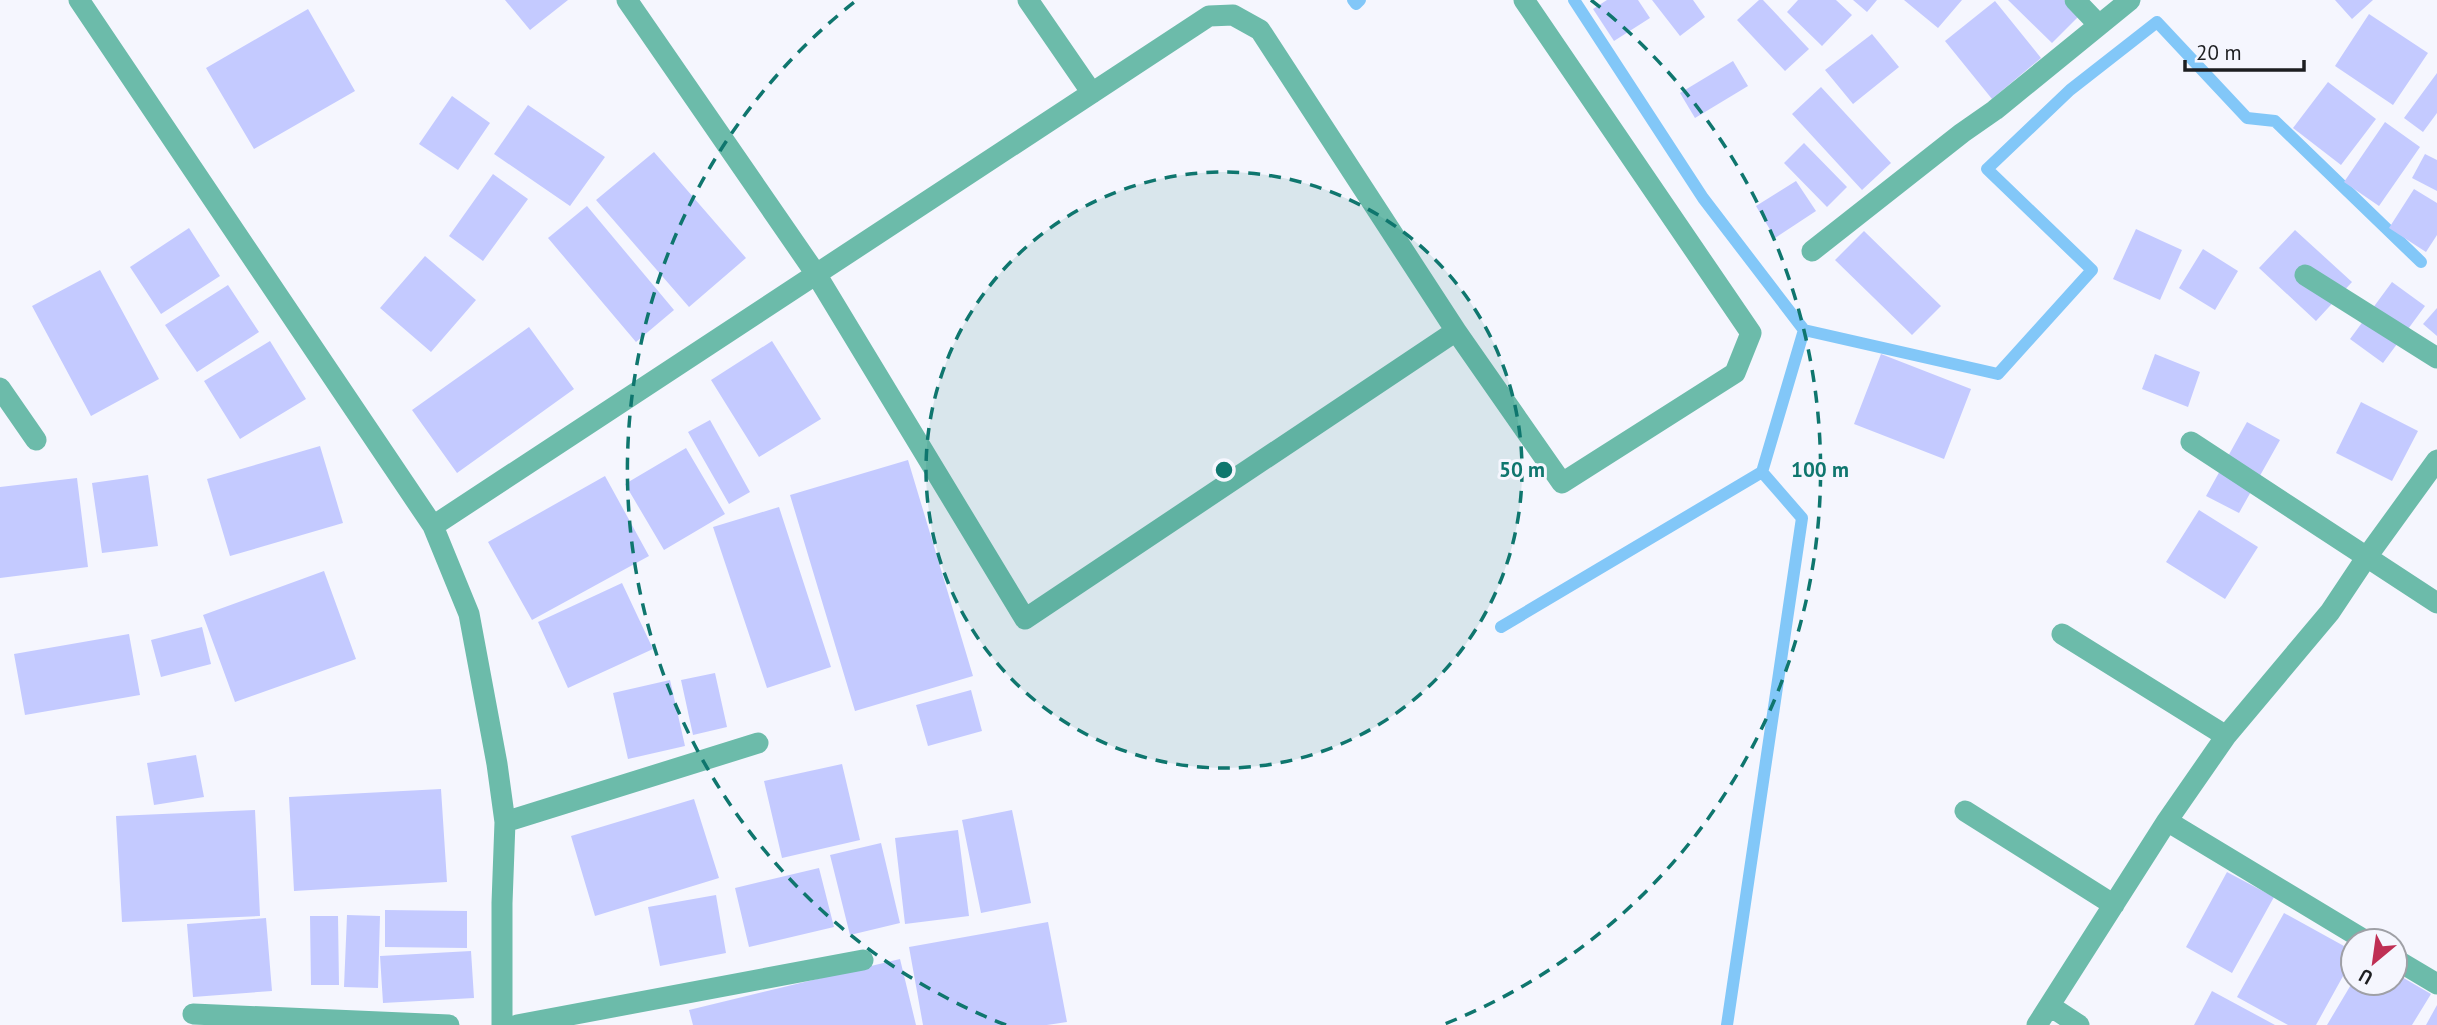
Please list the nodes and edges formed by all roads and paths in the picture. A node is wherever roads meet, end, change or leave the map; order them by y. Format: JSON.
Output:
{"nodes":[{"id":1,"x":79,"y":0,"type":"edge"},
{"id":2,"x":627,"y":0,"type":"edge"},
{"id":3,"x":1028,"y":0,"type":"edge"},
{"id":4,"x":1524,"y":0,"type":"edge"},
{"id":5,"x":2075,"y":0,"type":"edge"},
{"id":6,"x":2130,"y":0,"type":"edge"},
{"id":7,"x":2098,"y":24,"type":"junction"},
{"id":8,"x":1092,"y":93,"type":"junction"},
{"id":9,"x":1812,"y":251,"type":"dead end"},
{"id":10,"x":816,"y":274,"type":"junction"},
{"id":11,"x":2305,"y":275,"type":"dead end"},
{"id":12,"x":1456,"y":331,"type":"junction"},
{"id":13,"x":2437,"y":358,"type":"edge"},
{"id":14,"x":0,"y":388,"type":"edge"},
{"id":15,"x":36,"y":440,"type":"dead end"},
{"id":16,"x":2191,"y":442,"type":"dead end"},
{"id":17,"x":2437,"y":460,"type":"edge"},
{"id":18,"x":433,"y":526,"type":"junction"},
{"id":19,"x":2366,"y":558,"type":"junction"},
{"id":20,"x":2437,"y":603,"type":"edge"},
{"id":21,"x":2062,"y":634,"type":"dead end"},
{"id":22,"x":2226,"y":736,"type":"junction"},
{"id":23,"x":758,"y":743,"type":"dead end"},
{"id":24,"x":1965,"y":811,"type":"dead end"},
{"id":25,"x":2167,"y":821,"type":"junction"},
{"id":26,"x":505,"y":822,"type":"junction"},
{"id":27,"x":2114,"y":905,"type":"junction"},
{"id":28,"x":2343,"y":927,"type":"edge"},
{"id":29,"x":863,"y":960,"type":"dead end"},
{"id":30,"x":2409,"y":967,"type":"edge"},
{"id":31,"x":2437,"y":984,"type":"edge"},
{"id":32,"x":2050,"y":1006,"type":"junction"},
{"id":33,"x":193,"y":1014,"type":"dead end"},
{"id":34,"x":449,"y":1025,"type":"edge"},
{"id":35,"x":502,"y":1025,"type":"edge"},
{"id":36,"x":517,"y":1025,"type":"edge"},
{"id":37,"x":2037,"y":1025,"type":"edge"},
{"id":38,"x":2080,"y":1025,"type":"edge"}],
"edges":[{"from":1,"to":18,"type":"street"},
{"from":2,"to":10,"type":"street"},
{"from":3,"to":8,"type":"street"},
{"from":4,"to":12,"type":"street"},
{"from":5,"to":7,"type":"street"},
{"from":6,"to":7,"type":"street"},
{"from":7,"to":9,"type":"street"},
{"from":8,"to":10,"type":"street"},
{"from":8,"to":12,"type":"street"},
{"from":10,"to":12,"type":"street"},
{"from":10,"to":18,"type":"street"},
{"from":11,"to":13,"type":"street"},
{"from":14,"to":15,"type":"street"},
{"from":16,"to":19,"type":"street"},
{"from":17,"to":19,"type":"street"},
{"from":18,"to":26,"type":"street"},
{"from":19,"to":20,"type":"street"},
{"from":19,"to":22,"type":"street"},
{"from":21,"to":22,"type":"street"},
{"from":22,"to":25,"type":"street"},
{"from":23,"to":26,"type":"street"},
{"from":24,"to":27,"type":"street"},
{"from":25,"to":27,"type":"street"},
{"from":25,"to":28,"type":"street"},
{"from":26,"to":35,"type":"street"},
{"from":27,"to":32,"type":"street"},
{"from":29,"to":36,"type":"street"},
{"from":30,"to":31,"type":"street"},
{"from":32,"to":37,"type":"street"},
{"from":32,"to":38,"type":"street"},
{"from":33,"to":34,"type":"street"}]}
